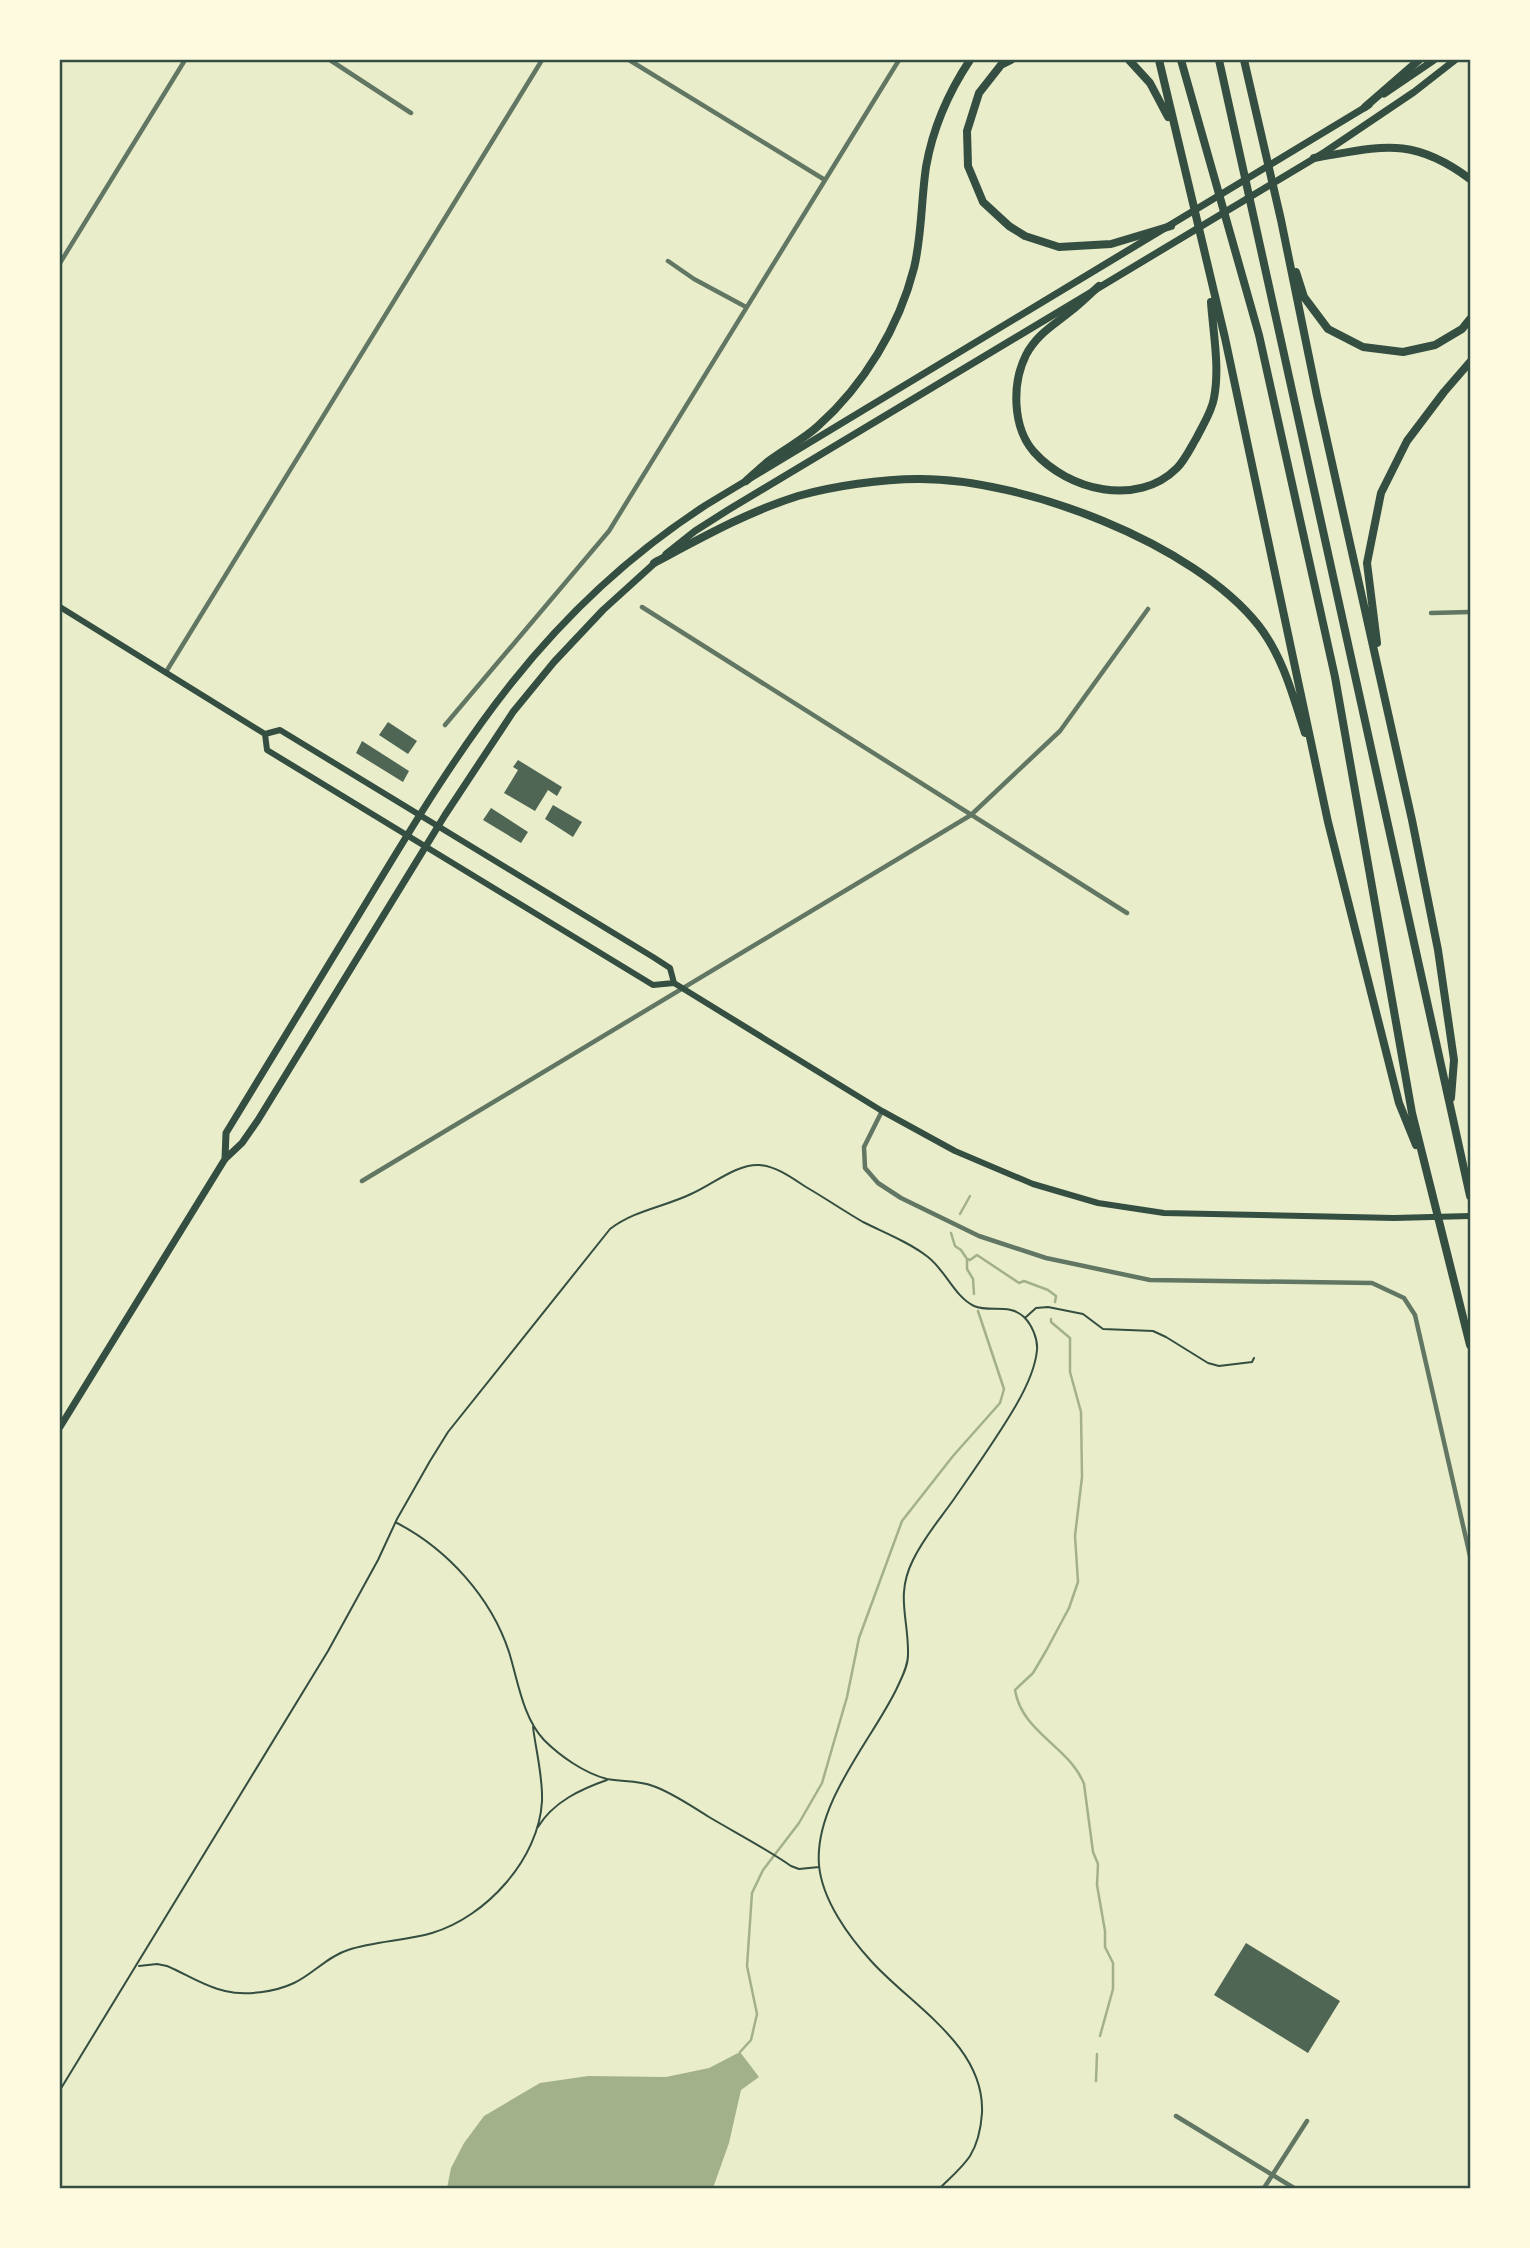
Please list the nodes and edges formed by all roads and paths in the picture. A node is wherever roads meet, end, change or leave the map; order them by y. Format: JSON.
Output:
{"nodes":[{"id":1,"x":185,"y":60,"type":"edge"},
{"id":2,"x":330,"y":60,"type":"edge"},
{"id":3,"x":542,"y":60,"type":"edge"},
{"id":4,"x":629,"y":60,"type":"edge"},
{"id":5,"x":899,"y":60,"type":"edge"},
{"id":6,"x":970,"y":60,"type":"edge"},
{"id":7,"x":1011,"y":60,"type":"edge"},
{"id":8,"x":1129,"y":60,"type":"edge"},
{"id":9,"x":1159,"y":60,"type":"edge"},
{"id":10,"x":1181,"y":60,"type":"edge"},
{"id":11,"x":1219,"y":60,"type":"edge"},
{"id":12,"x":1244,"y":60,"type":"edge"},
{"id":13,"x":1250,"y":60,"type":"edge"},
{"id":14,"x":1419,"y":60,"type":"edge"},
{"id":15,"x":1434,"y":60,"type":"edge"},
{"id":16,"x":1455,"y":60,"type":"edge"},
{"id":17,"x":1251,"y":91,"type":"junction"},
{"id":18,"x":1365,"y":107,"type":"junction"},
{"id":19,"x":411,"y":113,"type":"dead end"},
{"id":20,"x":1174,"y":128,"type":"junction"},
{"id":21,"x":1314,"y":158,"type":"junction"},
{"id":22,"x":1471,"y":179,"type":"edge"},
{"id":23,"x":825,"y":180,"type":"junction"},
{"id":24,"x":1171,"y":226,"type":"junction"},
{"id":25,"x":1284,"y":233,"type":"junction"},
{"id":26,"x":668,"y":261,"type":"dead end"},
{"id":27,"x":60,"y":263,"type":"edge"},
{"id":28,"x":1210,"y":285,"type":"junction"},
{"id":29,"x":1099,"y":286,"type":"junction"},
{"id":30,"x":746,"y":307,"type":"junction"},
{"id":31,"x":1471,"y":318,"type":"edge"},
{"id":32,"x":1471,"y":362,"type":"edge"},
{"id":33,"x":746,"y":481,"type":"junction"},
{"id":34,"x":654,"y":563,"type":"junction"},
{"id":35,"x":60,"y":607,"type":"edge"},
{"id":36,"x":642,"y":607,"type":"dead end"},
{"id":37,"x":1148,"y":608,"type":"dead end"},
{"id":38,"x":1471,"y":612,"type":"edge"},
{"id":39,"x":1432,"y":613,"type":"dead end"},
{"id":40,"x":166,"y":673,"type":"junction"},
{"id":41,"x":1382,"y":688,"type":"junction"},
{"id":42,"x":445,"y":725,"type":"dead end"},
{"id":43,"x":265,"y":734,"type":"junction"},
{"id":44,"x":1318,"y":776,"type":"junction"},
{"id":45,"x":419,"y":814,"type":"junction"},
{"id":46,"x":971,"y":815,"type":"junction"},
{"id":47,"x":438,"y":826,"type":"junction"},
{"id":48,"x":406,"y":835,"type":"junction"},
{"id":49,"x":425,"y":848,"type":"junction"},
{"id":50,"x":1127,"y":913,"type":"dead end"},
{"id":51,"x":674,"y":983,"type":"junction"},
{"id":52,"x":683,"y":988,"type":"junction"},
{"id":53,"x":1451,"y":1108,"type":"junction"},
{"id":54,"x":882,"y":1111,"type":"junction"},
{"id":55,"x":225,"y":1159,"type":"junction"},
{"id":56,"x":1427,"y":1170,"type":"junction"},
{"id":57,"x":362,"y":1181,"type":"dead end"},
{"id":58,"x":1471,"y":1196,"type":"edge"},
{"id":59,"x":1471,"y":1216,"type":"edge"},
{"id":60,"x":1026,"y":1318,"type":"junction"},
{"id":61,"x":1471,"y":1345,"type":"edge"},
{"id":62,"x":1254,"y":1358,"type":"dead end"},
{"id":63,"x":60,"y":1427,"type":"edge"},
{"id":64,"x":396,"y":1522,"type":"junction"},
{"id":65,"x":1471,"y":1556,"type":"edge"},
{"id":66,"x":533,"y":1726,"type":"junction"},
{"id":67,"x":608,"y":1779,"type":"junction"},
{"id":68,"x":535,"y":1831,"type":"junction"},
{"id":69,"x":819,"y":1867,"type":"junction"},
{"id":70,"x":136,"y":1966,"type":"junction"},
{"id":71,"x":60,"y":2090,"type":"edge"},
{"id":72,"x":1176,"y":2116,"type":"dead end"},
{"id":73,"x":1307,"y":2121,"type":"dead end"},
{"id":74,"x":1272,"y":2175,"type":"junction"},
{"id":75,"x":940,"y":2189,"type":"edge"},
{"id":76,"x":1264,"y":2189,"type":"edge"},
{"id":77,"x":1294,"y":2189,"type":"edge"}],
"edges":[{"from":1,"to":27,"type":"street"},
{"from":2,"to":19,"type":"street"},
{"from":3,"to":40,"type":"street"},
{"from":4,"to":23,"type":"street"},
{"from":5,"to":23,"type":"street"},
{"from":6,"to":33,"type":"highway"},
{"from":7,"to":24,"type":"highway"},
{"from":8,"to":20,"type":"highway"},
{"from":9,"to":20,"type":"highway"},
{"from":10,"to":56,"type":"highway"},
{"from":11,"to":53,"type":"highway"},
{"from":12,"to":17,"type":"highway"},
{"from":13,"to":17,"type":"highway"},
{"from":14,"to":18,"type":"highway"},
{"from":15,"to":18,"type":"main road"},
{"from":16,"to":21,"type":"main road"},
{"from":17,"to":25,"type":"highway"},
{"from":18,"to":24,"type":"main road"},
{"from":20,"to":28,"type":"highway"},
{"from":21,"to":22,"type":"highway"},
{"from":21,"to":29,"type":"main road"},
{"from":23,"to":30,"type":"street"},
{"from":24,"to":33,"type":"main road"},
{"from":25,"to":31,"type":"highway"},
{"from":25,"to":41,"type":"highway"},
{"from":26,"to":30,"type":"street"},
{"from":28,"to":29,"type":"highway"},
{"from":28,"to":44,"type":"highway"},
{"from":29,"to":34,"type":"main road"},
{"from":30,"to":42,"type":"street"},
{"from":32,"to":41,"type":"highway"},
{"from":33,"to":45,"type":"main road"},
{"from":34,"to":44,"type":"highway"},
{"from":34,"to":47,"type":"main road"},
{"from":35,"to":40,"type":"main road"},
{"from":36,"to":46,"type":"street"},
{"from":37,"to":46,"type":"street"},
{"from":38,"to":39,"type":"street"},
{"from":40,"to":43,"type":"main road"},
{"from":41,"to":53,"type":"highway"},
{"from":43,"to":45,"type":"main road"},
{"from":43,"to":48,"type":"main road"},
{"from":44,"to":56,"type":"highway"},
{"from":45,"to":47,"type":"main road"},
{"from":45,"to":48,"type":"main road"},
{"from":46,"to":50,"type":"street"},
{"from":46,"to":52,"type":"street"},
{"from":47,"to":49,"type":"main road"},
{"from":47,"to":51,"type":"main road"},
{"from":48,"to":49,"type":"main road"},
{"from":48,"to":55,"type":"main road"},
{"from":49,"to":51,"type":"main road"},
{"from":49,"to":55,"type":"main road"},
{"from":51,"to":52,"type":"main road"},
{"from":52,"to":54,"type":"main road"},
{"from":52,"to":57,"type":"street"},
{"from":53,"to":58,"type":"highway"},
{"from":54,"to":59,"type":"main road"},
{"from":54,"to":65,"type":"street"},
{"from":55,"to":63,"type":"main road"},
{"from":56,"to":61,"type":"highway"},
{"from":60,"to":62,"type":"path"},
{"from":60,"to":64,"type":"path"},
{"from":60,"to":69,"type":"path"},
{"from":64,"to":66,"type":"path"},
{"from":64,"to":70,"type":"path"},
{"from":66,"to":67,"type":"path"},
{"from":66,"to":68,"type":"path"},
{"from":67,"to":68,"type":"path"},
{"from":67,"to":69,"type":"path"},
{"from":68,"to":70,"type":"path"},
{"from":69,"to":75,"type":"path"},
{"from":70,"to":71,"type":"path"},
{"from":72,"to":74,"type":"street"},
{"from":73,"to":74,"type":"street"},
{"from":74,"to":76,"type":"street"},
{"from":74,"to":77,"type":"street"}]}
